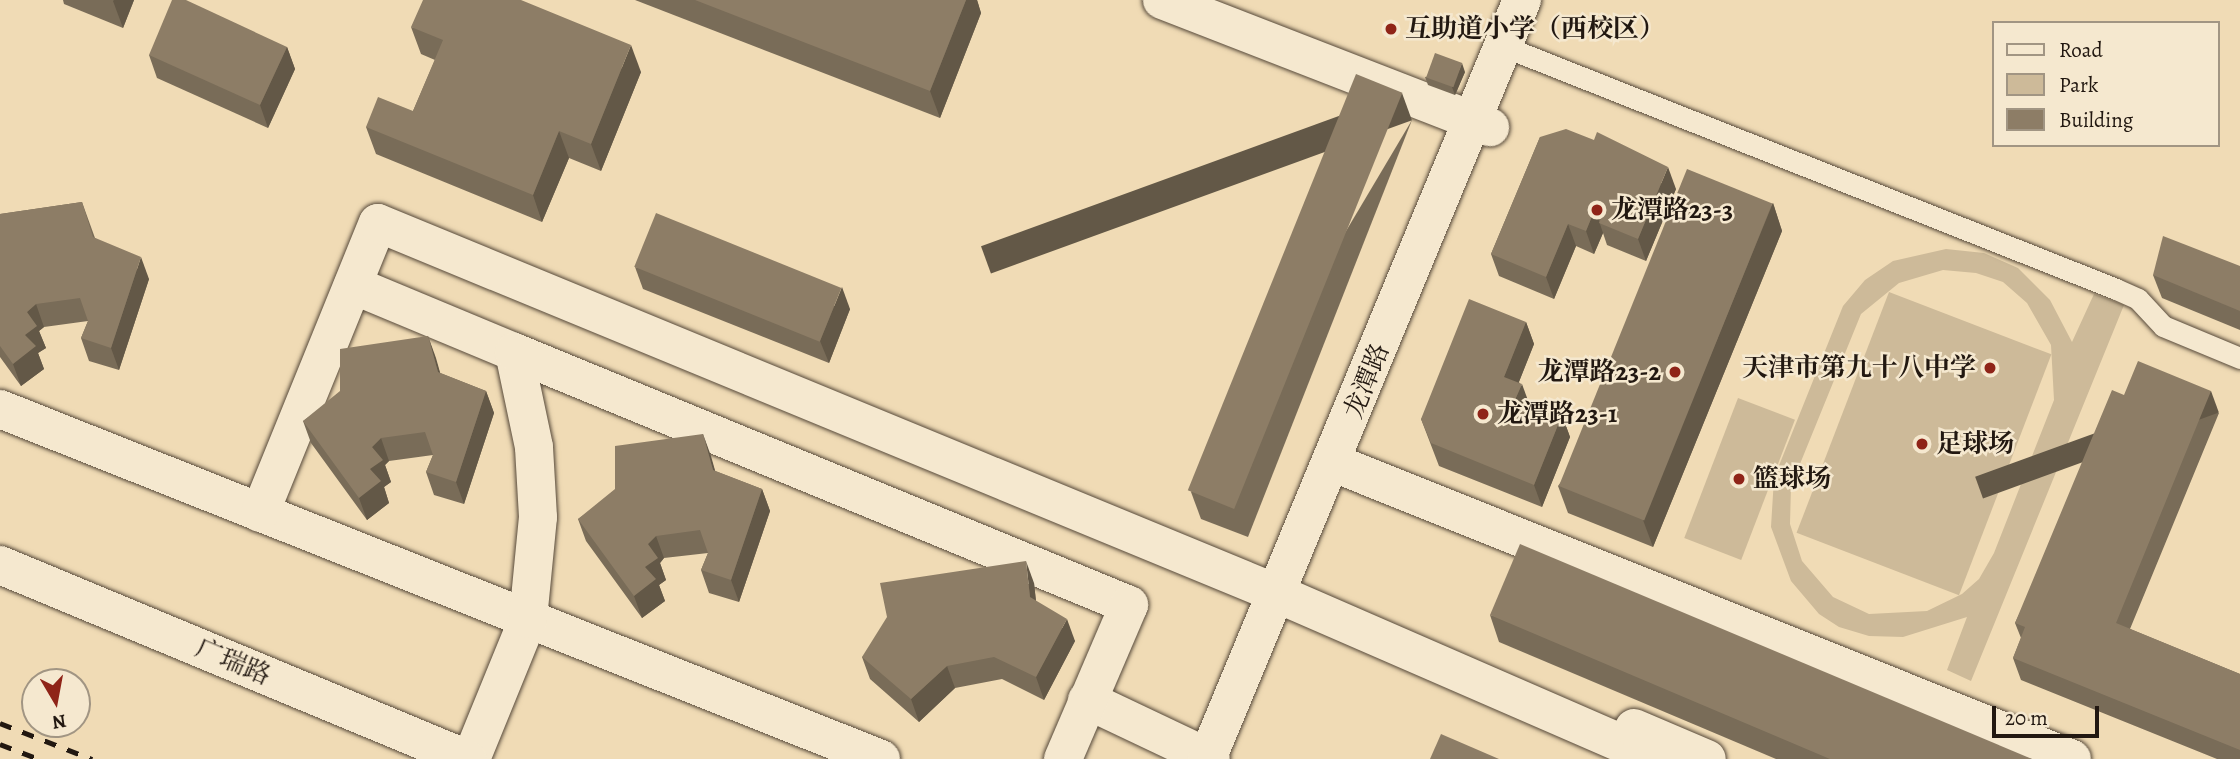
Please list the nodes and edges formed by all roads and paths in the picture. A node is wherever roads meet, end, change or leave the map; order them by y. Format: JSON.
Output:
{"nodes":[{"id":1,"x":1162,"y":0,"type":"edge"},
{"id":2,"x":1522,"y":0,"type":"edge"},
{"id":3,"x":1544,"y":0,"type":"edge"},
{"id":4,"x":1512,"y":51,"type":"junction"},
{"id":5,"x":1481,"y":124,"type":"junction"},
{"id":6,"x":353,"y":285,"type":"junction"},
{"id":7,"x":513,"y":352,"type":"junction"},
{"id":8,"x":2240,"y":358,"type":"edge"},
{"id":9,"x":0,"y":409,"type":"edge"},
{"id":10,"x":1343,"y":467,"type":"junction"},
{"id":11,"x":260,"y":513,"type":"junction"},
{"id":12,"x":0,"y":565,"type":"edge"},
{"id":13,"x":1292,"y":596,"type":"junction"},
{"id":14,"x":528,"y":619,"type":"junction"},
{"id":15,"x":1087,"y":700,"type":"junction"},
{"id":16,"x":469,"y":759,"type":"edge"},
{"id":17,"x":881,"y":759,"type":"edge"},
{"id":18,"x":1063,"y":759,"type":"edge"},
{"id":19,"x":1214,"y":759,"type":"edge"},
{"id":20,"x":1658,"y":759,"type":"edge"},
{"id":21,"x":1707,"y":759,"type":"edge"},
{"id":22,"x":2072,"y":759,"type":"edge"}],
"edges":[{"from":1,"to":5,"type":"street"},
{"from":2,"to":4,"type":"street","name":"龙潭路"},
{"from":3,"to":4,"type":"street","name":"龙潭路"},
{"from":4,"to":5,"type":"street","name":"龙潭路"},
{"from":4,"to":8,"type":"lane"},
{"from":5,"to":10,"type":"street","name":"龙潭路"},
{"from":6,"to":7,"type":"street"},
{"from":6,"to":11,"type":"street"},
{"from":6,"to":13,"type":"street"},
{"from":7,"to":14,"type":"street"},
{"from":7,"to":15,"type":"street"},
{"from":9,"to":11,"type":"street"},
{"from":10,"to":13,"type":"street","name":"龙潭路"},
{"from":10,"to":22,"type":"street"},
{"from":11,"to":14,"type":"street"},
{"from":12,"to":16,"type":"street","name":"广瑞路"},
{"from":13,"to":19,"type":"street","name":"龙潭路"},
{"from":13,"to":20,"type":"street"},
{"from":13,"to":21,"type":"street"},
{"from":14,"to":16,"type":"street"},
{"from":14,"to":17,"type":"street"},
{"from":15,"to":18,"type":"street"},
{"from":15,"to":19,"type":"street"}]}
